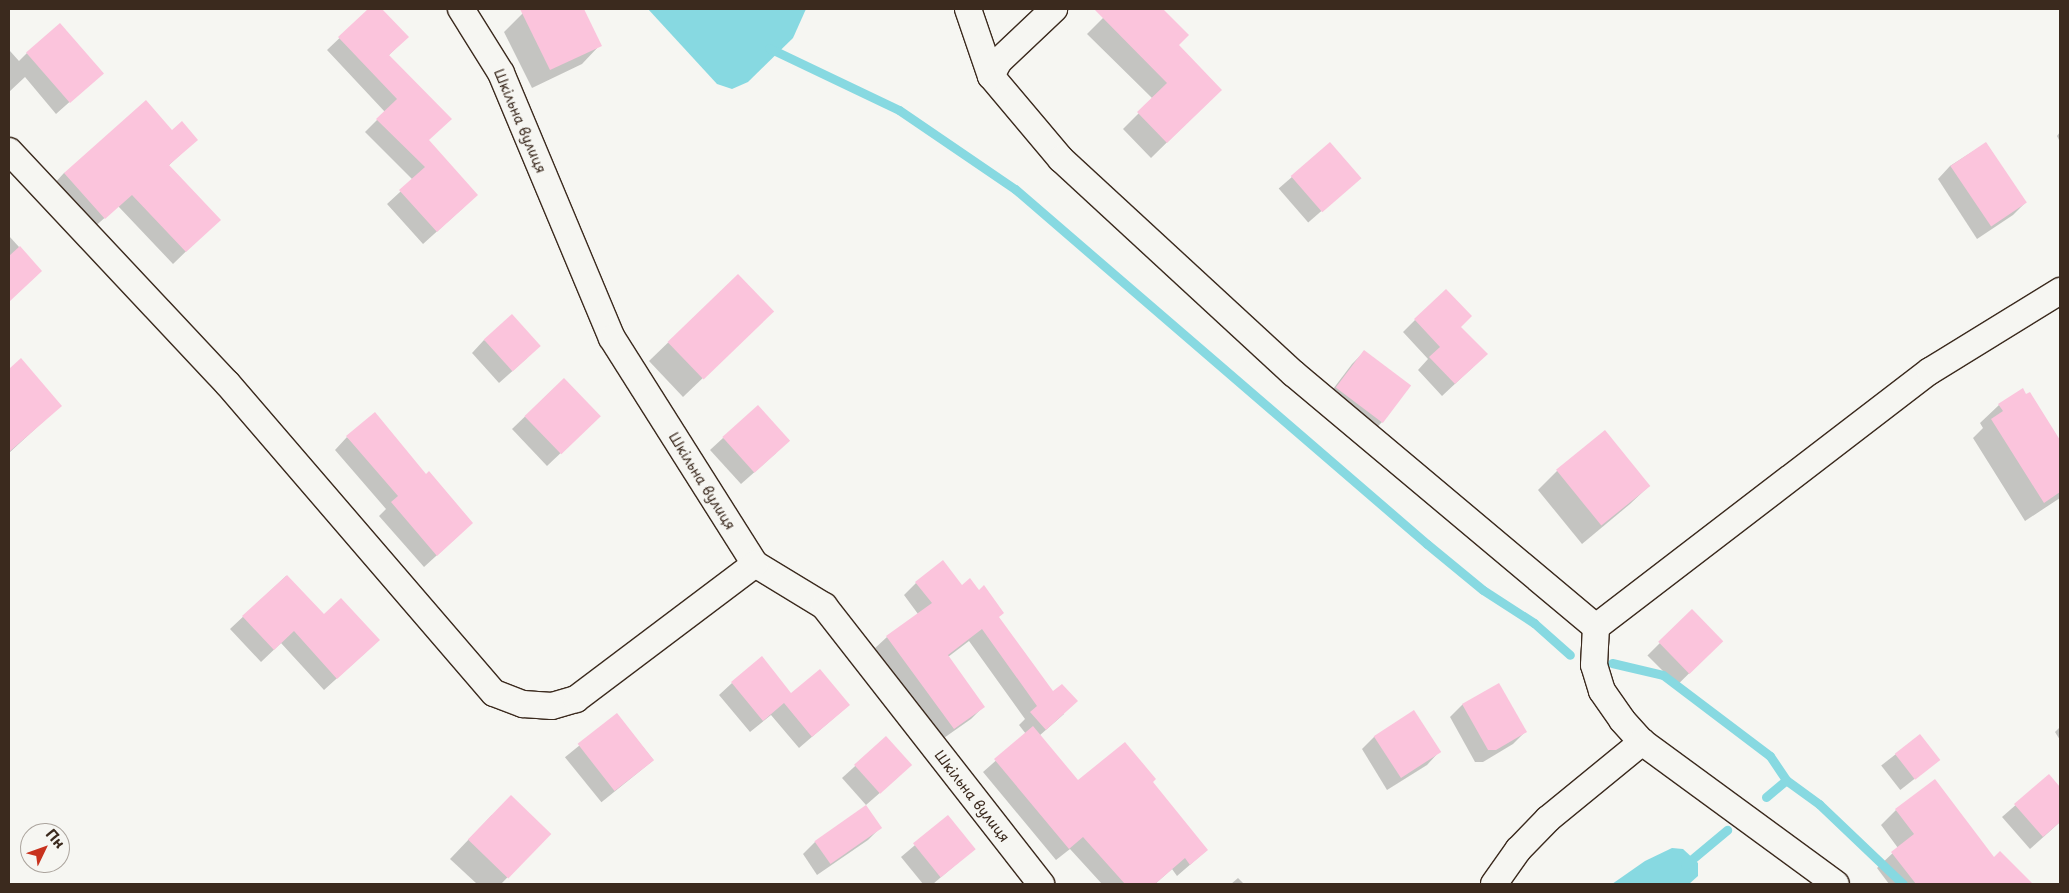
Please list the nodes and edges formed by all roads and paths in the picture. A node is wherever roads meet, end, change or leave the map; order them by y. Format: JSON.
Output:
{"nodes":[{"id":1,"x":461,"y":9,"type":"edge"},
{"id":2,"x":968,"y":9,"type":"edge"},
{"id":3,"x":1054,"y":9,"type":"edge"},
{"id":4,"x":991,"y":76,"type":"junction"},
{"id":5,"x":9,"y":151,"type":"edge"},
{"id":6,"x":2060,"y":291,"type":"edge"},
{"id":7,"x":754,"y":564,"type":"junction"},
{"id":8,"x":1596,"y":627,"type":"junction"},
{"id":9,"x":1642,"y":742,"type":"junction"},
{"id":10,"x":1041,"y":884,"type":"edge"},
{"id":11,"x":1494,"y":884,"type":"edge"},
{"id":12,"x":1836,"y":884,"type":"edge"}],
"edges":[{"from":1,"to":7,"type":"street","name":"Шкільна вулиця"},
{"from":2,"to":4,"type":"street"},
{"from":3,"to":4,"type":"street"},
{"from":4,"to":8,"type":"street"},
{"from":5,"to":7,"type":"street"},
{"from":6,"to":8,"type":"street"},
{"from":7,"to":10,"type":"street","name":"Шкільна вулиця"},
{"from":8,"to":9,"type":"street"},
{"from":9,"to":11,"type":"street"},
{"from":9,"to":12,"type":"street"}]}
